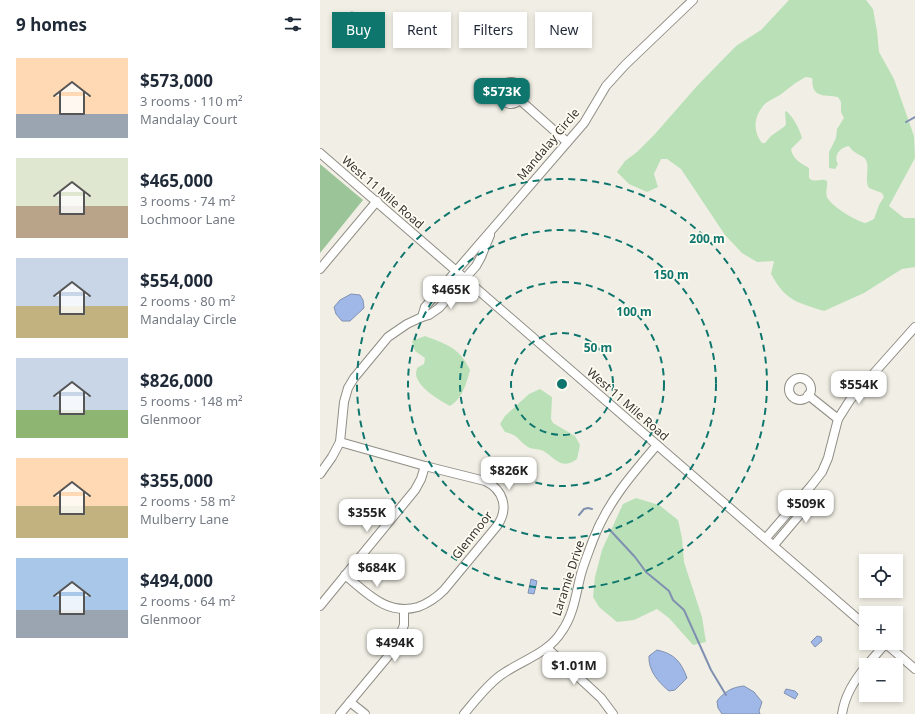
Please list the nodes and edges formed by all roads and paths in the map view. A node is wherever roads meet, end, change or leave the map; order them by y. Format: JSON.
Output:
{"nodes":[{"id":1,"x":693,"y":0,"type":"edge"},
{"id":2,"x":520,"y":100,"type":"dead end"},
{"id":3,"x":567,"y":142,"type":"junction"},
{"id":4,"x":320,"y":153,"type":"edge"},
{"id":5,"x":377,"y":202,"type":"junction"},
{"id":6,"x":492,"y":228,"type":"junction"},
{"id":7,"x":320,"y":269,"type":"edge"},
{"id":8,"x":456,"y":271,"type":"junction"},
{"id":9,"x":465,"y":279,"type":"junction"},
{"id":10,"x":422,"y":317,"type":"junction"},
{"id":11,"x":915,"y":327,"type":"edge"},
{"id":12,"x":808,"y":395,"type":"dead end"},
{"id":13,"x":838,"y":419,"type":"junction"},
{"id":14,"x":340,"y":442,"type":"junction"},
{"id":15,"x":657,"y":445,"type":"junction"},
{"id":16,"x":424,"y":466,"type":"junction"},
{"id":17,"x":320,"y":474,"type":"edge"},
{"id":18,"x":811,"y":486,"type":"junction"},
{"id":19,"x":766,"y":538,"type":"junction"},
{"id":20,"x":774,"y":545,"type":"junction"},
{"id":21,"x":346,"y":575,"type":"junction"},
{"id":22,"x":320,"y":606,"type":"edge"},
{"id":23,"x":404,"y":610,"type":"junction"},
{"id":24,"x":859,"y":620,"type":"edge"},
{"id":25,"x":547,"y":648,"type":"junction"},
{"id":26,"x":880,"y":650,"type":"edge"},
{"id":27,"x":893,"y":650,"type":"edge"},
{"id":28,"x":873,"y":658,"type":"edge"},
{"id":29,"x":915,"y":669,"type":"edge"},
{"id":30,"x":859,"y":677,"type":"edge"},
{"id":31,"x":350,"y":702,"type":"junction"},
{"id":32,"x":340,"y":714,"type":"edge"},
{"id":33,"x":364,"y":714,"type":"edge"},
{"id":34,"x":464,"y":714,"type":"edge"},
{"id":35,"x":613,"y":714,"type":"edge"},
{"id":36,"x":842,"y":714,"type":"edge"}],
"edges":[{"from":1,"to":3,"type":"street","name":"Mandalay Circle"},
{"from":2,"to":3,"type":"street"},
{"from":3,"to":6,"type":"street","name":"Mandalay Circle"},
{"from":4,"to":5,"type":"street","name":"West 11 Mile Road"},
{"from":5,"to":7,"type":"street"},
{"from":5,"to":8,"type":"street","name":"West 11 Mile Road"},
{"from":6,"to":8,"type":"street","name":"Mandalay Circle"},
{"from":6,"to":9,"type":"street"},
{"from":8,"to":9,"type":"street","name":"West 11 Mile Road"},
{"from":8,"to":10,"type":"street","name":"Mandalay Circle"},
{"from":9,"to":10,"type":"street"},
{"from":9,"to":15,"type":"street","name":"West 11 Mile Road"},
{"from":10,"to":14,"type":"street"},
{"from":11,"to":13,"type":"street"},
{"from":12,"to":13,"type":"street"},
{"from":13,"to":18,"type":"street"},
{"from":14,"to":16,"type":"street","name":"Glenmoor"},
{"from":14,"to":17,"type":"street"},
{"from":15,"to":19,"type":"street","name":"West 11 Mile Road"},
{"from":15,"to":25,"type":"street","name":"Laramie Drive"},
{"from":16,"to":21,"type":"street"},
{"from":16,"to":23,"type":"street","name":"Glenmoor"},
{"from":18,"to":19,"type":"street"},
{"from":18,"to":20,"type":"street"},
{"from":19,"to":20,"type":"street","name":"West 11 Mile Road"},
{"from":20,"to":24,"type":"street","name":"West 11 Mile Road"},
{"from":21,"to":22,"type":"street"},
{"from":21,"to":23,"type":"street","name":"Glenmoor"},
{"from":23,"to":31,"type":"street"},
{"from":25,"to":34,"type":"street","name":"Laramie Drive"},
{"from":25,"to":35,"type":"street"},
{"from":26,"to":28,"type":"street"},
{"from":27,"to":29,"type":"street"},
{"from":30,"to":36,"type":"street"},
{"from":31,"to":32,"type":"street"},
{"from":31,"to":33,"type":"street"}]}
